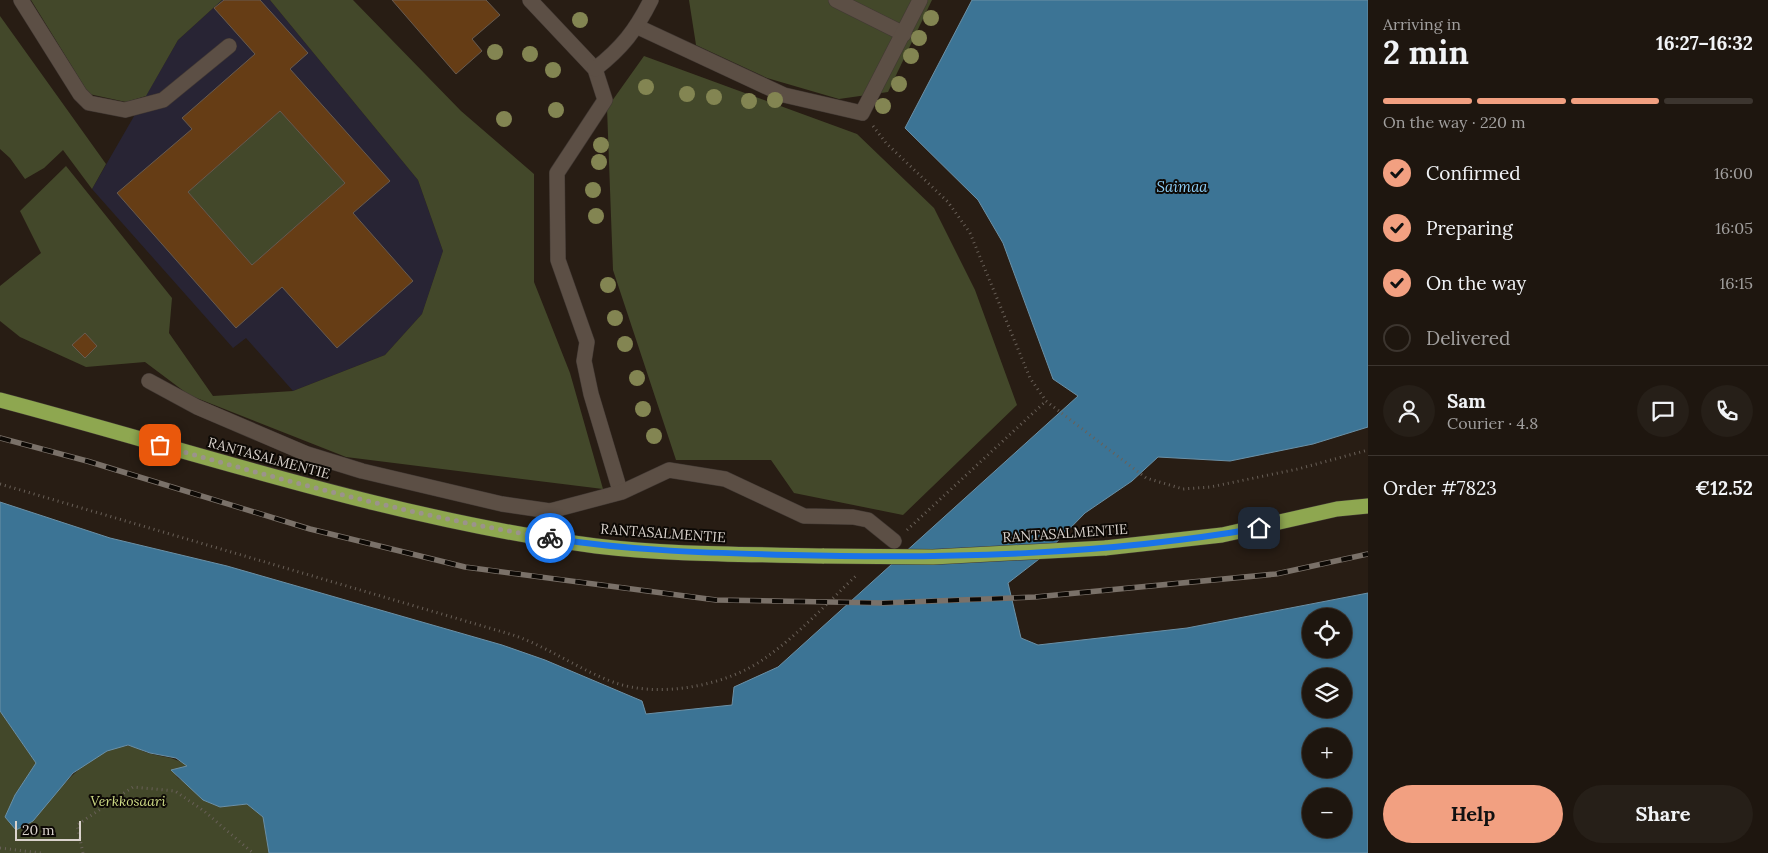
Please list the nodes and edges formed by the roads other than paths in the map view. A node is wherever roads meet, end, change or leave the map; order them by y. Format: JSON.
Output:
{"nodes":[{"id":1,"x":21,"y":0,"type":"edge"},
{"id":2,"x":530,"y":0,"type":"edge"},
{"id":3,"x":651,"y":0,"type":"edge"},
{"id":4,"x":836,"y":0,"type":"edge"},
{"id":5,"x":920,"y":0,"type":"edge"},
{"id":6,"x":638,"y":27,"type":"junction"},
{"id":7,"x":904,"y":34,"type":"junction"},
{"id":8,"x":229,"y":46,"type":"dead end"},
{"id":9,"x":595,"y":69,"type":"junction"},
{"id":10,"x":149,"y":381,"type":"dead end"},
{"id":11,"x":0,"y":400,"type":"edge"},
{"id":12,"x":618,"y":484,"type":"dead end"},
{"id":13,"x":1368,"y":496,"type":"edge"},
{"id":14,"x":1368,"y":506,"type":"edge"},
{"id":15,"x":1337,"y":509,"type":"junction"},
{"id":16,"x":894,"y":541,"type":"road end"}],
"edges":[{"from":1,"to":8,"type":"street"},
{"from":2,"to":9,"type":"street"},
{"from":3,"to":6,"type":"street"},
{"from":4,"to":7,"type":"street"},
{"from":5,"to":7,"type":"street"},
{"from":6,"to":7,"type":"street"},
{"from":6,"to":9,"type":"street"},
{"from":9,"to":12,"type":"street"},
{"from":10,"to":16,"type":"street"},
{"from":11,"to":15,"type":"highway","name":"RANTASALMENTIE","bridge":true},
{"from":13,"to":15,"type":"highway","name":"RANTASALMENTIE"},
{"from":14,"to":15,"type":"highway","name":"RANTASALMENTIE"}]}
